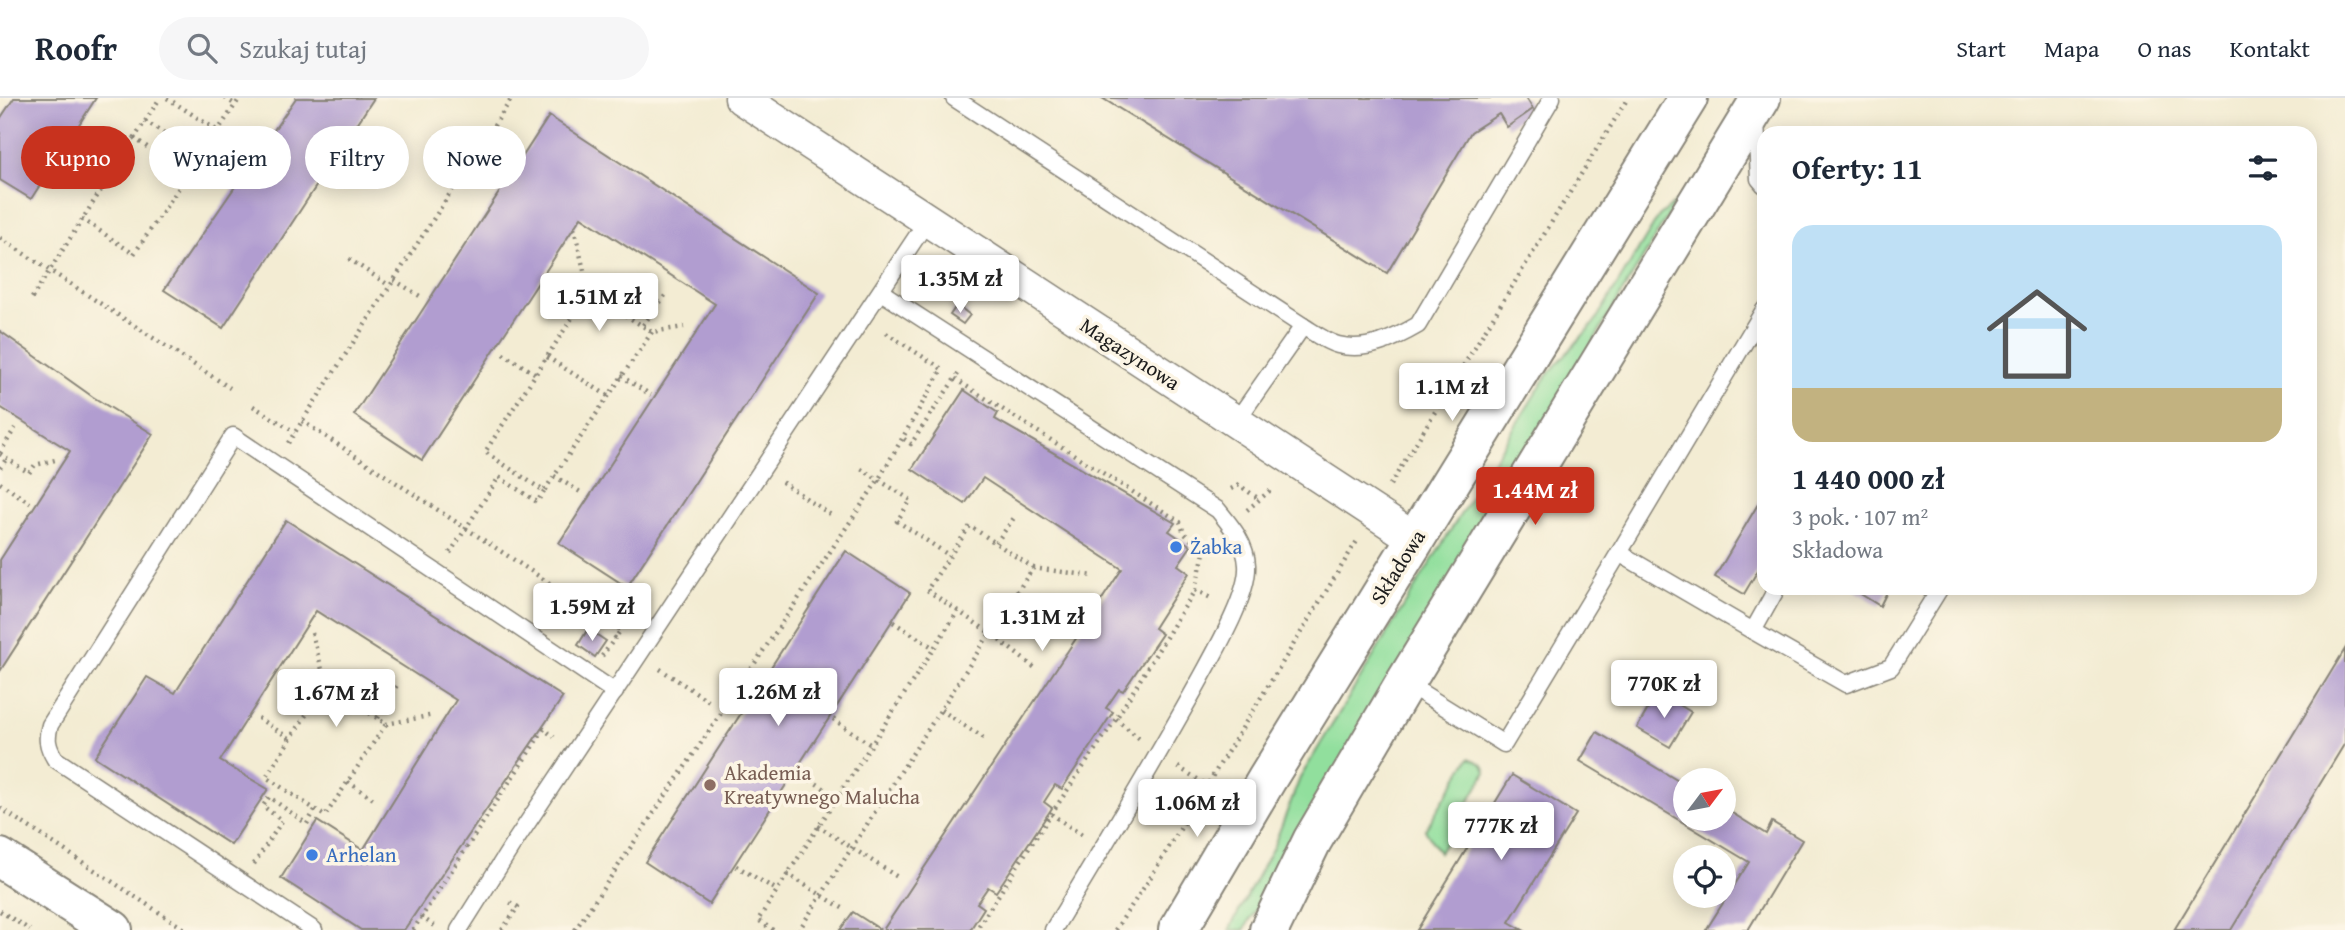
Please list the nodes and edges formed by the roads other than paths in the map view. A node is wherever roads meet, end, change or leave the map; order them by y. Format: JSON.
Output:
{"nodes":[{"id":1,"x":741,"y":98,"type":"edge"},
{"id":2,"x":954,"y":98,"type":"edge"},
{"id":3,"x":1552,"y":98,"type":"edge"},
{"id":4,"x":1688,"y":98,"type":"edge"},
{"id":5,"x":1752,"y":101,"type":"edge"},
{"id":6,"x":1757,"y":156,"type":"edge"},
{"id":7,"x":927,"y":221,"type":"junction"},
{"id":8,"x":881,"y":292,"type":"junction"},
{"id":9,"x":1757,"y":322,"type":"edge"},
{"id":10,"x":1303,"y":326,"type":"junction"},
{"id":11,"x":1235,"y":423,"type":"junction"},
{"id":12,"x":1415,"y":539,"type":"junction"},
{"id":13,"x":1619,"y":553,"type":"junction"},
{"id":14,"x":1773,"y":595,"type":"edge"},
{"id":15,"x":1936,"y":595,"type":"edge"},
{"id":16,"x":1752,"y":631,"type":"junction"},
{"id":17,"x":1405,"y":683,"type":"junction"},
{"id":18,"x":615,"y":692,"type":"junction"},
{"id":19,"x":0,"y":858,"type":"edge"},
{"id":20,"x":113,"y":930,"type":"edge"},
{"id":21,"x":314,"y":930,"type":"edge"},
{"id":22,"x":459,"y":930,"type":"edge"},
{"id":23,"x":1053,"y":930,"type":"edge"},
{"id":24,"x":1178,"y":930,"type":"edge"},
{"id":25,"x":1269,"y":930,"type":"edge"}],
"edges":[{"from":1,"to":7,"type":"street","name":"Magazynowa"},
{"from":2,"to":10,"type":"lane"},
{"from":3,"to":10,"type":"lane"},
{"from":4,"to":12,"type":"main road","name":"Składowa"},
{"from":5,"to":6,"type":"lane"},
{"from":5,"to":17,"type":"main road"},
{"from":7,"to":8,"type":"lane"},
{"from":7,"to":11,"type":"street","name":"Magazynowa"},
{"from":8,"to":18,"type":"lane"},
{"from":8,"to":23,"type":"lane"},
{"from":9,"to":13,"type":"lane"},
{"from":10,"to":11,"type":"lane"},
{"from":11,"to":12,"type":"street","name":"Magazynowa"},
{"from":12,"to":24,"type":"main road","name":"Składowa"},
{"from":13,"to":16,"type":"lane"},
{"from":13,"to":17,"type":"lane"},
{"from":14,"to":16,"type":"lane"},
{"from":15,"to":16,"type":"lane"},
{"from":17,"to":25,"type":"main road"},
{"from":18,"to":21,"type":"lane"},
{"from":18,"to":22,"type":"lane"},
{"from":19,"to":20,"type":"main road"}]}
